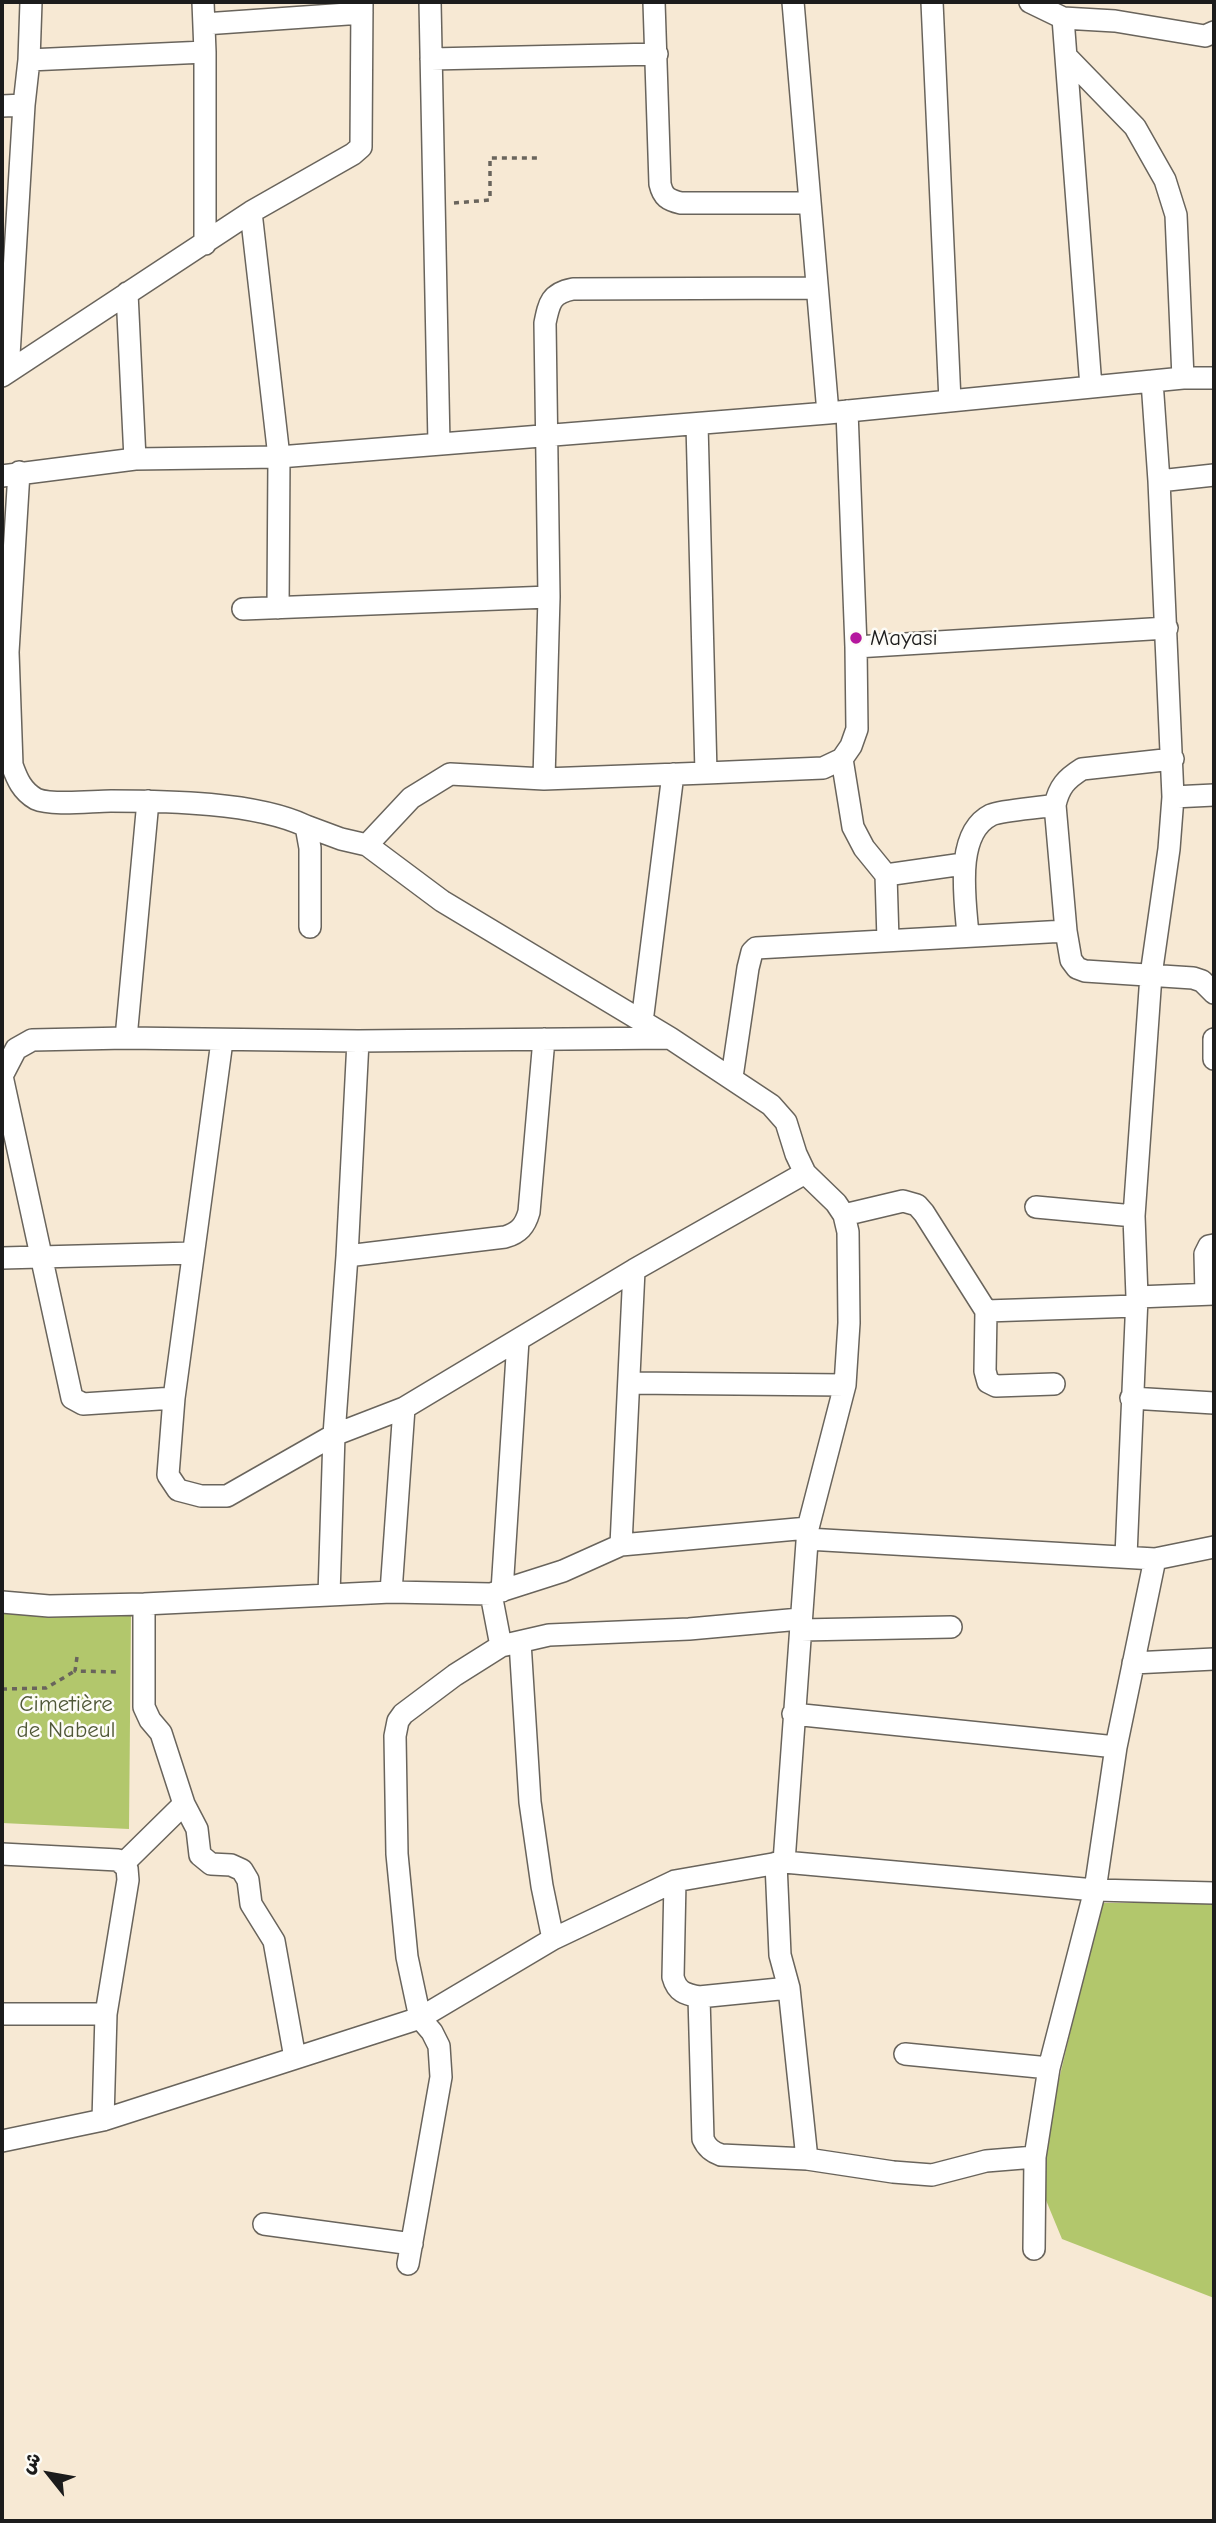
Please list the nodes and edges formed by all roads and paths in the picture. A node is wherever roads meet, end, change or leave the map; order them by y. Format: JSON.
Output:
{"nodes":[{"id":1,"x":31,"y":2,"type":"edge"},
{"id":2,"x":203,"y":2,"type":"edge"},
{"id":3,"x":430,"y":2,"type":"edge"},
{"id":4,"x":654,"y":2,"type":"edge"},
{"id":5,"x":793,"y":2,"type":"edge"},
{"id":6,"x":932,"y":2,"type":"edge"},
{"id":7,"x":1030,"y":2,"type":"edge"},
{"id":8,"x":362,"y":7,"type":"edge"},
{"id":9,"x":1115,"y":11,"type":"edge"},
{"id":10,"x":1063,"y":18,"type":"junction"},
{"id":11,"x":204,"y":24,"type":"junction"},
{"id":12,"x":1214,"y":32,"type":"edge"},
{"id":13,"x":205,"y":52,"type":"junction"},
{"id":14,"x":657,"y":54,"type":"junction"},
{"id":15,"x":1066,"y":56,"type":"junction"},
{"id":16,"x":431,"y":59,"type":"junction"},
{"id":17,"x":29,"y":60,"type":"junction"},
{"id":18,"x":24,"y":105,"type":"junction"},
{"id":19,"x":2,"y":106,"type":"edge"},
{"id":20,"x":537,"y":158,"type":"dead end"},
{"id":21,"x":810,"y":203,"type":"junction"},
{"id":22,"x":434,"y":204,"type":"junction"},
{"id":23,"x":251,"y":212,"type":"junction"},
{"id":24,"x":205,"y":244,"type":"junction"},
{"id":25,"x":8,"y":245,"type":"edge"},
{"id":26,"x":816,"y":288,"type":"junction"},
{"id":27,"x":127,"y":293,"type":"junction"},
{"id":28,"x":5,"y":374,"type":"edge"},
{"id":29,"x":1183,"y":378,"type":"junction"},
{"id":30,"x":1214,"y":378,"type":"edge"},
{"id":31,"x":1152,"y":382,"type":"junction"},
{"id":32,"x":1091,"y":387,"type":"junction"},
{"id":33,"x":950,"y":401,"type":"junction"},
{"id":34,"x":837,"y":412,"type":"junction"},
{"id":35,"x":697,"y":424,"type":"junction"},
{"id":36,"x":549,"y":436,"type":"junction"},
{"id":37,"x":439,"y":444,"type":"junction"},
{"id":38,"x":279,"y":457,"type":"junction"},
{"id":39,"x":135,"y":459,"type":"junction"},
{"id":40,"x":10,"y":474,"type":"edge"},
{"id":41,"x":1214,"y":475,"type":"edge"},
{"id":42,"x":1159,"y":481,"type":"junction"},
{"id":43,"x":549,"y":597,"type":"junction"},
{"id":44,"x":278,"y":608,"type":"junction"},
{"id":45,"x":243,"y":609,"type":"dead end"},
{"id":46,"x":1167,"y":628,"type":"junction"},
{"id":47,"x":856,"y":647,"type":"junction"},
{"id":48,"x":5,"y":650,"type":"edge"},
{"id":49,"x":842,"y":759,"type":"junction"},
{"id":50,"x":1174,"y":759,"type":"junction"},
{"id":51,"x":706,"y":773,"type":"junction"},
{"id":52,"x":673,"y":774,"type":"junction"},
{"id":53,"x":544,"y":779,"type":"junction"},
{"id":54,"x":1214,"y":795,"type":"edge"},
{"id":55,"x":1173,"y":797,"type":"junction"},
{"id":56,"x":148,"y":801,"type":"junction"},
{"id":57,"x":1055,"y":805,"type":"junction"},
{"id":58,"x":306,"y":826,"type":"junction"},
{"id":59,"x":367,"y":845,"type":"junction"},
{"id":60,"x":963,"y":864,"type":"junction"},
{"id":61,"x":886,"y":876,"type":"junction"},
{"id":62,"x":310,"y":927,"type":"dead end"},
{"id":63,"x":1066,"y":931,"type":"junction"},
{"id":64,"x":968,"y":936,"type":"junction"},
{"id":65,"x":888,"y":940,"type":"junction"},
{"id":66,"x":1151,"y":975,"type":"junction"},
{"id":67,"x":1214,"y":993,"type":"edge"},
{"id":68,"x":642,"y":1022,"type":"junction"},
{"id":69,"x":126,"y":1038,"type":"junction"},
{"id":70,"x":670,"y":1038,"type":"junction"},
{"id":71,"x":544,"y":1039,"type":"junction"},
{"id":72,"x":1214,"y":1039,"type":"edge"},
{"id":73,"x":222,"y":1041,"type":"junction"},
{"id":74,"x":358,"y":1041,"type":"junction"},
{"id":75,"x":1214,"y":1059,"type":"edge"},
{"id":76,"x":2,"y":1076,"type":"edge"},
{"id":77,"x":732,"y":1077,"type":"junction"},
{"id":78,"x":805,"y":1172,"type":"junction"},
{"id":79,"x":1036,"y":1207,"type":"dead end"},
{"id":80,"x":844,"y":1215,"type":"junction"},
{"id":81,"x":1134,"y":1216,"type":"junction"},
{"id":82,"x":1214,"y":1245,"type":"edge"},
{"id":83,"x":193,"y":1253,"type":"junction"},
{"id":84,"x":43,"y":1256,"type":"junction"},
{"id":85,"x":347,"y":1256,"type":"junction"},
{"id":86,"x":2,"y":1258,"type":"edge"},
{"id":87,"x":634,"y":1270,"type":"junction"},
{"id":88,"x":1210,"y":1294,"type":"edge"},
{"id":89,"x":1137,"y":1302,"type":"junction"},
{"id":90,"x":985,"y":1311,"type":"junction"},
{"id":91,"x":518,"y":1340,"type":"junction"},
{"id":92,"x":629,"y":1383,"type":"junction"},
{"id":93,"x":1054,"y":1384,"type":"dead end"},
{"id":94,"x":845,"y":1385,"type":"junction"},
{"id":95,"x":174,"y":1398,"type":"junction"},
{"id":96,"x":1131,"y":1398,"type":"junction"},
{"id":97,"x":1214,"y":1402,"type":"edge"},
{"id":98,"x":404,"y":1409,"type":"junction"},
{"id":99,"x":334,"y":1436,"type":"junction"},
{"id":100,"x":808,"y":1534,"type":"junction"},
{"id":101,"x":621,"y":1545,"type":"junction"},
{"id":102,"x":1214,"y":1548,"type":"edge"},
{"id":103,"x":1126,"y":1556,"type":"junction"},
{"id":104,"x":1155,"y":1559,"type":"junction"},
{"id":105,"x":391,"y":1592,"type":"junction"},
{"id":106,"x":497,"y":1592,"type":"junction"},
{"id":107,"x":329,"y":1595,"type":"junction"},
{"id":108,"x":2,"y":1602,"type":"edge"},
{"id":109,"x":144,"y":1604,"type":"junction"},
{"id":110,"x":801,"y":1624,"type":"junction"},
{"id":111,"x":951,"y":1627,"type":"dead end"},
{"id":112,"x":510,"y":1644,"type":"junction"},
{"id":113,"x":77,"y":1657,"type":"dead end"},
{"id":114,"x":1214,"y":1659,"type":"edge"},
{"id":115,"x":1133,"y":1663,"type":"junction"},
{"id":116,"x":75,"y":1671,"type":"junction"},
{"id":117,"x":120,"y":1672,"type":"dead end"},
{"id":118,"x":2,"y":1689,"type":"edge"},
{"id":119,"x":793,"y":1714,"type":"junction"},
{"id":120,"x":1115,"y":1747,"type":"junction"},
{"id":121,"x":184,"y":1804,"type":"junction"},
{"id":122,"x":2,"y":1854,"type":"edge"},
{"id":123,"x":124,"y":1863,"type":"junction"},
{"id":124,"x":780,"y":1863,"type":"junction"},
{"id":125,"x":676,"y":1881,"type":"junction"},
{"id":126,"x":1095,"y":1890,"type":"junction"},
{"id":127,"x":1214,"y":1893,"type":"edge"},
{"id":128,"x":553,"y":1939,"type":"junction"},
{"id":129,"x":789,"y":1989,"type":"junction"},
{"id":130,"x":699,"y":1997,"type":"junction"},
{"id":131,"x":2,"y":2014,"type":"edge"},
{"id":132,"x":106,"y":2014,"type":"junction"},
{"id":133,"x":420,"y":2018,"type":"junction"},
{"id":134,"x":905,"y":2054,"type":"dead end"},
{"id":135,"x":295,"y":2058,"type":"junction"},
{"id":136,"x":1049,"y":2068,"type":"junction"},
{"id":137,"x":103,"y":2120,"type":"junction"},
{"id":138,"x":2,"y":2141,"type":"edge"},
{"id":139,"x":1035,"y":2157,"type":"junction"},
{"id":140,"x":807,"y":2159,"type":"junction"},
{"id":141,"x":264,"y":2224,"type":"dead end"},
{"id":142,"x":1034,"y":2249,"type":"dead end"}],
"edges":[{"from":1,"to":17,"type":"street"},
{"from":2,"to":11,"type":"street"},
{"from":3,"to":16,"type":"street"},
{"from":4,"to":14,"type":"street"},
{"from":5,"to":21,"type":"street"},
{"from":6,"to":33,"type":"street"},
{"from":7,"to":10,"type":"street"},
{"from":8,"to":11,"type":"street"},
{"from":8,"to":23,"type":"street"},
{"from":9,"to":10,"type":"street"},
{"from":9,"to":12,"type":"street"},
{"from":10,"to":15,"type":"street"},
{"from":11,"to":13,"type":"street"},
{"from":13,"to":17,"type":"street"},
{"from":13,"to":24,"type":"street"},
{"from":14,"to":16,"type":"street"},
{"from":14,"to":21,"type":"street"},
{"from":15,"to":29,"type":"street"},
{"from":15,"to":32,"type":"street"},
{"from":16,"to":22,"type":"street"},
{"from":17,"to":18,"type":"street"},
{"from":18,"to":19,"type":"street"},
{"from":18,"to":25,"type":"street"},
{"from":20,"to":22,"type":"path"},
{"from":21,"to":26,"type":"street"},
{"from":22,"to":37,"type":"street"},
{"from":23,"to":24,"type":"street"},
{"from":23,"to":38,"type":"street"},
{"from":24,"to":27,"type":"street"},
{"from":25,"to":28,"type":"street"},
{"from":26,"to":34,"type":"street"},
{"from":26,"to":36,"type":"street"},
{"from":27,"to":28,"type":"street"},
{"from":27,"to":39,"type":"street"},
{"from":29,"to":30,"type":"street"},
{"from":29,"to":31,"type":"street"},
{"from":31,"to":32,"type":"street"},
{"from":31,"to":42,"type":"street"},
{"from":32,"to":33,"type":"street"},
{"from":33,"to":34,"type":"street"},
{"from":34,"to":35,"type":"street"},
{"from":34,"to":47,"type":"street"},
{"from":35,"to":36,"type":"street"},
{"from":35,"to":51,"type":"street"},
{"from":36,"to":37,"type":"street"},
{"from":36,"to":43,"type":"street"},
{"from":37,"to":38,"type":"street"},
{"from":38,"to":39,"type":"street"},
{"from":38,"to":44,"type":"street"},
{"from":39,"to":40,"type":"street"},
{"from":40,"to":48,"type":"street"},
{"from":41,"to":42,"type":"street"},
{"from":42,"to":46,"type":"street"},
{"from":43,"to":44,"type":"street"},
{"from":43,"to":53,"type":"street"},
{"from":44,"to":45,"type":"street"},
{"from":46,"to":47,"type":"street"},
{"from":46,"to":50,"type":"street"},
{"from":47,"to":49,"type":"street"},
{"from":48,"to":56,"type":"street"},
{"from":49,"to":51,"type":"street"},
{"from":49,"to":61,"type":"street"},
{"from":50,"to":55,"type":"street"},
{"from":50,"to":57,"type":"street"},
{"from":51,"to":52,"type":"street"},
{"from":52,"to":53,"type":"street"},
{"from":52,"to":68,"type":"street"},
{"from":53,"to":59,"type":"street"},
{"from":54,"to":55,"type":"street"},
{"from":55,"to":66,"type":"street"},
{"from":56,"to":58,"type":"street"},
{"from":56,"to":69,"type":"street"},
{"from":57,"to":60,"type":"street"},
{"from":57,"to":63,"type":"street"},
{"from":58,"to":59,"type":"street"},
{"from":58,"to":62,"type":"street"},
{"from":59,"to":68,"type":"street"},
{"from":60,"to":61,"type":"street"},
{"from":60,"to":64,"type":"street"},
{"from":61,"to":65,"type":"street"},
{"from":63,"to":64,"type":"street"},
{"from":63,"to":66,"type":"street"},
{"from":64,"to":65,"type":"street"},
{"from":65,"to":77,"type":"street"},
{"from":66,"to":67,"type":"street"},
{"from":66,"to":81,"type":"street"},
{"from":68,"to":70,"type":"street"},
{"from":69,"to":73,"type":"street"},
{"from":69,"to":76,"type":"street"},
{"from":70,"to":71,"type":"street"},
{"from":70,"to":77,"type":"street"},
{"from":71,"to":74,"type":"street"},
{"from":71,"to":85,"type":"street"},
{"from":72,"to":75,"type":"street"},
{"from":73,"to":74,"type":"street"},
{"from":73,"to":83,"type":"street"},
{"from":74,"to":85,"type":"street"},
{"from":76,"to":84,"type":"street"},
{"from":77,"to":78,"type":"street"},
{"from":78,"to":80,"type":"street"},
{"from":78,"to":87,"type":"street"},
{"from":79,"to":81,"type":"street"},
{"from":80,"to":90,"type":"street"},
{"from":80,"to":94,"type":"street"},
{"from":81,"to":89,"type":"street"},
{"from":82,"to":88,"type":"street"},
{"from":83,"to":84,"type":"street"},
{"from":83,"to":95,"type":"street"},
{"from":84,"to":86,"type":"street"},
{"from":84,"to":95,"type":"street"},
{"from":85,"to":99,"type":"street"},
{"from":87,"to":91,"type":"street"},
{"from":87,"to":92,"type":"street"},
{"from":88,"to":89,"type":"street"},
{"from":89,"to":90,"type":"street"},
{"from":89,"to":96,"type":"street"},
{"from":90,"to":93,"type":"street"},
{"from":91,"to":98,"type":"street"},
{"from":91,"to":106,"type":"street"},
{"from":92,"to":94,"type":"street"},
{"from":92,"to":101,"type":"street"},
{"from":94,"to":100,"type":"street"},
{"from":95,"to":99,"type":"street"},
{"from":96,"to":97,"type":"street"},
{"from":96,"to":103,"type":"street"},
{"from":98,"to":99,"type":"street"},
{"from":98,"to":105,"type":"street"},
{"from":99,"to":107,"type":"street"},
{"from":100,"to":101,"type":"street"},
{"from":100,"to":103,"type":"street"},
{"from":100,"to":110,"type":"street"},
{"from":101,"to":106,"type":"street"},
{"from":102,"to":104,"type":"street"},
{"from":103,"to":104,"type":"street"},
{"from":104,"to":115,"type":"street"},
{"from":105,"to":106,"type":"street"},
{"from":105,"to":107,"type":"street"},
{"from":106,"to":112,"type":"street"},
{"from":107,"to":109,"type":"street"},
{"from":108,"to":109,"type":"street"},
{"from":109,"to":121,"type":"street"},
{"from":110,"to":111,"type":"street"},
{"from":110,"to":112,"type":"street"},
{"from":110,"to":119,"type":"street"},
{"from":112,"to":128,"type":"street"},
{"from":112,"to":133,"type":"street"},
{"from":113,"to":116,"type":"path"},
{"from":114,"to":115,"type":"street"},
{"from":115,"to":120,"type":"street"},
{"from":116,"to":117,"type":"path"},
{"from":116,"to":118,"type":"path"},
{"from":119,"to":120,"type":"street"},
{"from":119,"to":124,"type":"street"},
{"from":120,"to":126,"type":"street"},
{"from":121,"to":123,"type":"street"},
{"from":121,"to":135,"type":"street"},
{"from":122,"to":123,"type":"street"},
{"from":123,"to":132,"type":"street"},
{"from":124,"to":125,"type":"street"},
{"from":124,"to":126,"type":"street"},
{"from":124,"to":129,"type":"street"},
{"from":125,"to":128,"type":"street"},
{"from":125,"to":130,"type":"street"},
{"from":126,"to":127,"type":"street"},
{"from":126,"to":136,"type":"street"},
{"from":128,"to":133,"type":"street"},
{"from":129,"to":130,"type":"street"},
{"from":129,"to":140,"type":"street"},
{"from":130,"to":140,"type":"street"},
{"from":131,"to":132,"type":"street"},
{"from":132,"to":137,"type":"street"},
{"from":133,"to":135,"type":"street"},
{"from":133,"to":141,"type":"street"},
{"from":134,"to":136,"type":"street"},
{"from":135,"to":137,"type":"street"},
{"from":136,"to":139,"type":"street"},
{"from":137,"to":138,"type":"street"},
{"from":139,"to":140,"type":"street"},
{"from":139,"to":142,"type":"street"}]}
